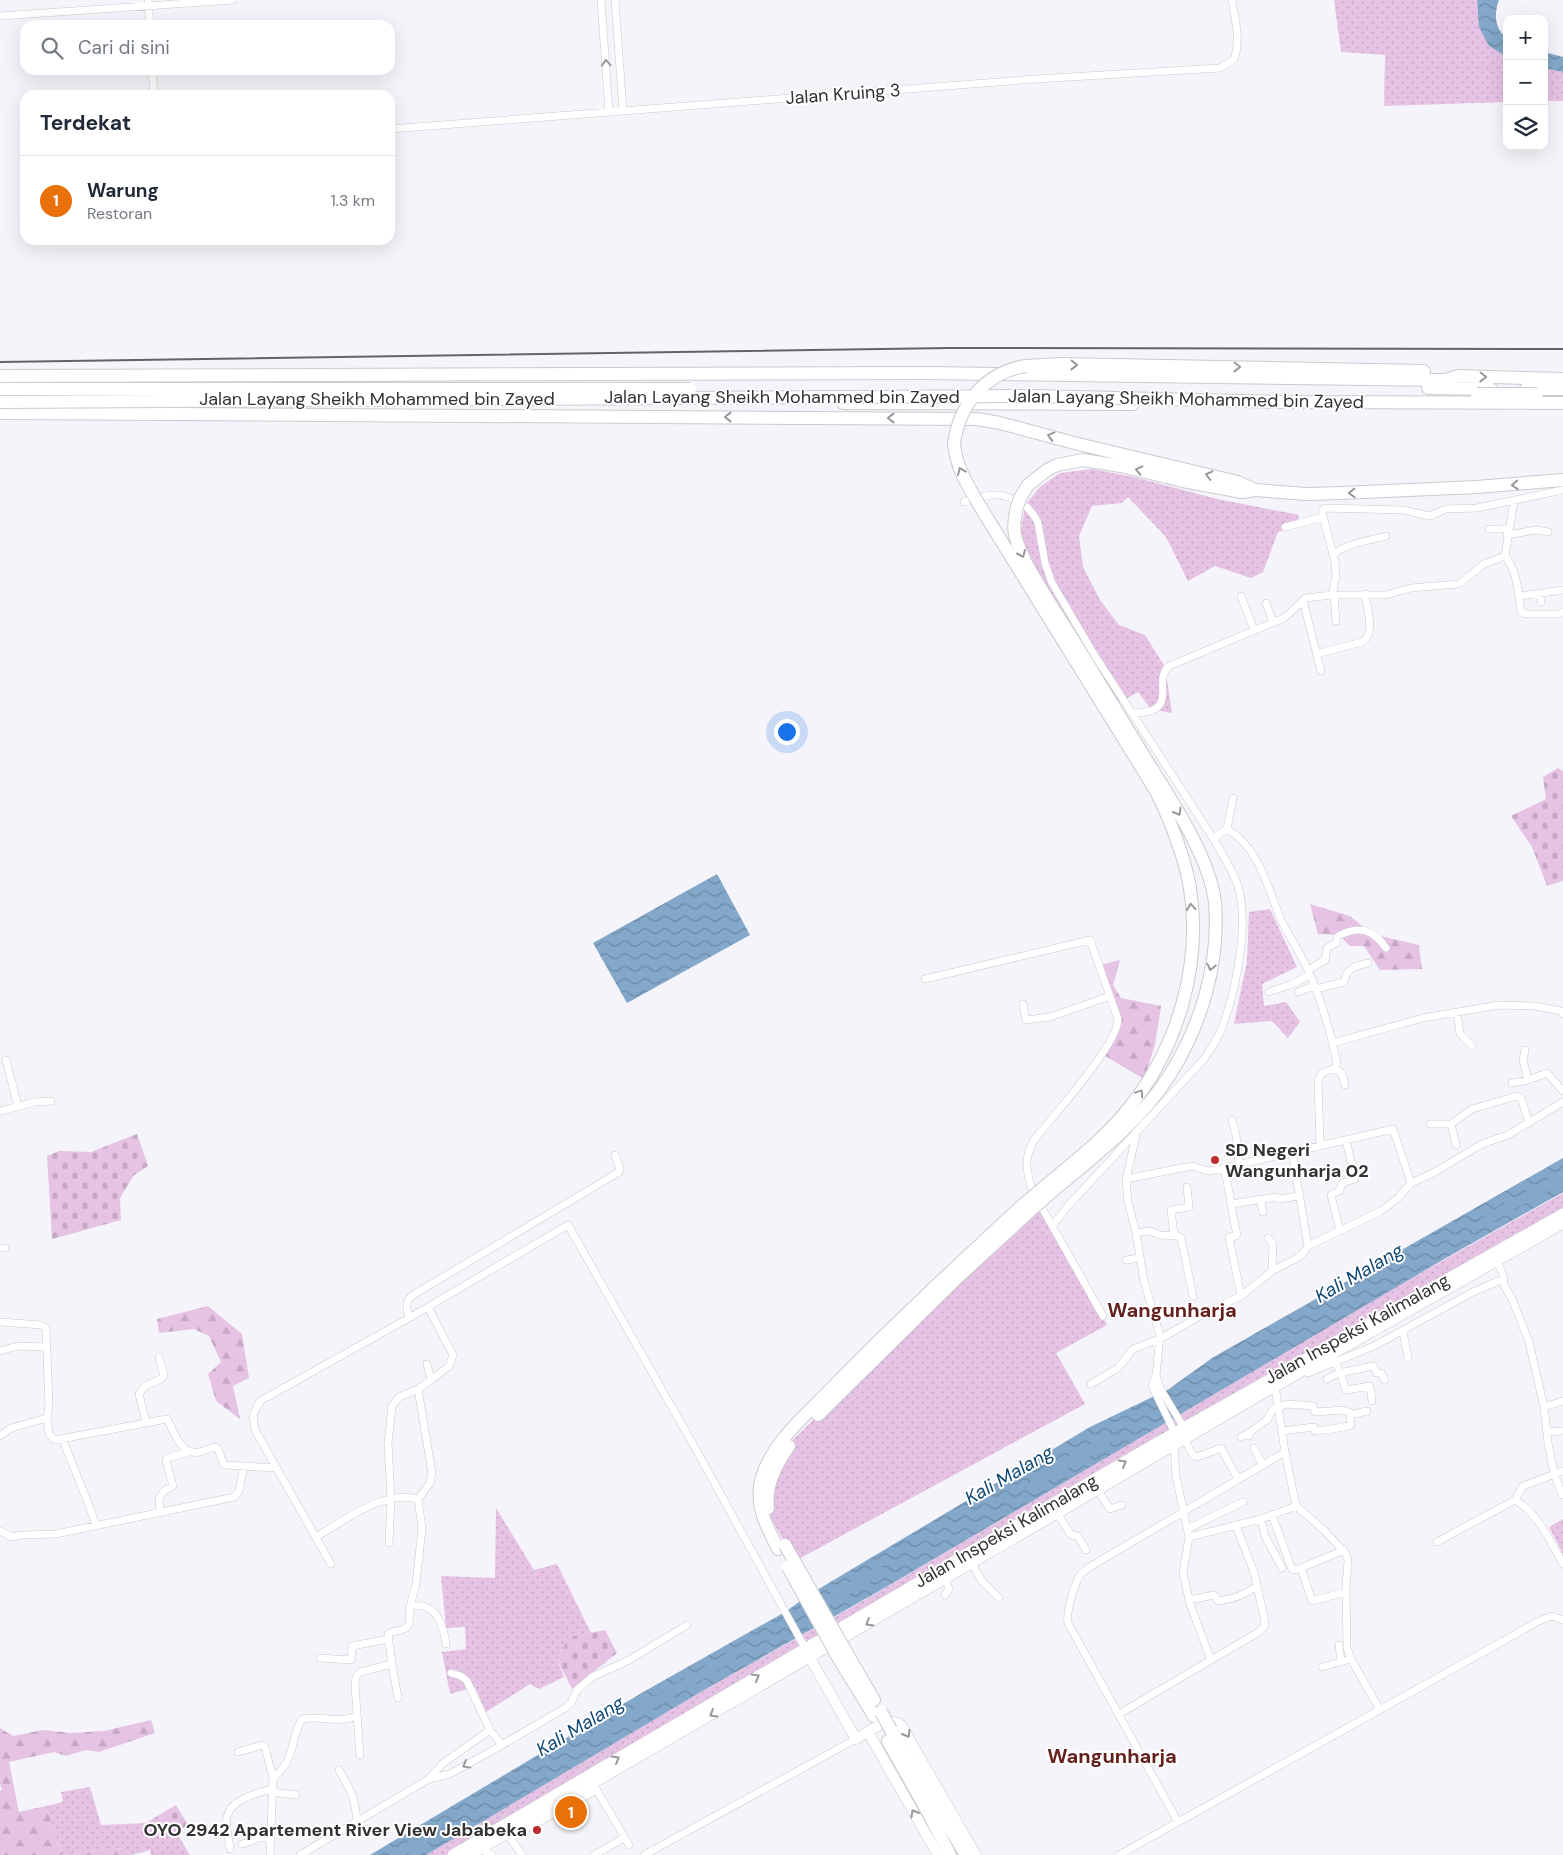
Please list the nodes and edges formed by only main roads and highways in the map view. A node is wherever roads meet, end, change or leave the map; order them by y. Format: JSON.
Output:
{"nodes":[{"id":1,"x":0,"y":376,"type":"edge"},
{"id":2,"x":1458,"y":376,"type":"junction"},
{"id":3,"x":1563,"y":379,"type":"edge"},
{"id":4,"x":0,"y":384,"type":"edge"},
{"id":5,"x":0,"y":389,"type":"edge"},
{"id":6,"x":1563,"y":390,"type":"edge"},
{"id":7,"x":1563,"y":394,"type":"edge"},
{"id":8,"x":0,"y":402,"type":"edge"},
{"id":9,"x":1563,"y":403,"type":"edge"},
{"id":10,"x":1563,"y":407,"type":"edge"},
{"id":11,"x":0,"y":413,"type":"edge"},
{"id":12,"x":1563,"y":480,"type":"edge"},
{"id":13,"x":1255,"y":490,"type":"junction"},
{"id":14,"x":1036,"y":1198,"type":"junction"},
{"id":15,"x":1563,"y":1214,"type":"edge"},
{"id":16,"x":1563,"y":1223,"type":"edge"},
{"id":17,"x":1495,"y":1257,"type":"junction"},
{"id":18,"x":1178,"y":1433,"type":"junction"},
{"id":19,"x":1094,"y":1485,"type":"junction"},
{"id":20,"x":969,"y":1559,"type":"junction"},
{"id":21,"x":806,"y":1650,"type":"junction"},
{"id":22,"x":868,"y":1732,"type":"junction"},
{"id":23,"x":887,"y":1732,"type":"junction"},
{"id":24,"x":453,"y":1855,"type":"edge"},
{"id":25,"x":469,"y":1855,"type":"edge"},
{"id":26,"x":938,"y":1855,"type":"edge"},
{"id":27,"x":950,"y":1855,"type":"edge"},
{"id":28,"x":966,"y":1855,"type":"edge"},
{"id":29,"x":976,"y":1855,"type":"edge"}],
"edges":[{"from":1,"to":2,"type":"highway"},
{"from":2,"to":3,"type":"highway","one_way":true},
{"from":14,"to":2,"type":"highway","one_way":true,"bridge":true},
{"from":4,"to":6,"type":"highway"},
{"from":5,"to":7,"type":"highway","name":"Jalan Layang Sheikh Mohammed bin Zayed","bridge":true},
{"from":8,"to":9,"type":"highway","name":"Jalan Layang Sheikh Mohammed bin Zayed","bridge":true},
{"from":8,"to":10,"type":"highway"},
{"from":13,"to":11,"type":"highway","one_way":true},
{"from":12,"to":13,"type":"highway","one_way":true},
{"from":13,"to":14,"type":"highway","one_way":true},
{"from":14,"to":23,"type":"highway","bridge":true},
{"from":15,"to":17,"type":"main road","name":"Jalan Inspeksi Kalimalang"},
{"from":16,"to":17,"type":"main road","name":"Jalan Inspeksi Kalimalang"},
{"from":17,"to":18,"type":"main road","name":"Jalan Inspeksi Kalimalang"},
{"from":17,"to":18,"type":"main road","name":"Jalan Inspeksi Kalimalang"},
{"from":18,"to":19,"type":"main road","name":"Jalan Inspeksi Kalimalang"},
{"from":19,"to":20,"type":"main road","name":"Jalan Inspeksi Kalimalang"},
{"from":19,"to":20,"type":"main road","name":"Jalan Inspeksi Kalimalang"},
{"from":20,"to":21,"type":"main road","name":"Jalan Inspeksi Kalimalang"},
{"from":21,"to":22,"type":"main road"},
{"from":24,"to":21,"type":"main road","name":"Jalan Inspeksi Kalimalang","one_way":true},
{"from":21,"to":25,"type":"main road","name":"Jalan Inspeksi Kalimalang","one_way":true},
{"from":26,"to":22,"type":"main road","one_way":true},
{"from":22,"to":29,"type":"main road","one_way":true},
{"from":23,"to":27,"type":"highway"},
{"from":23,"to":28,"type":"highway"}]}
